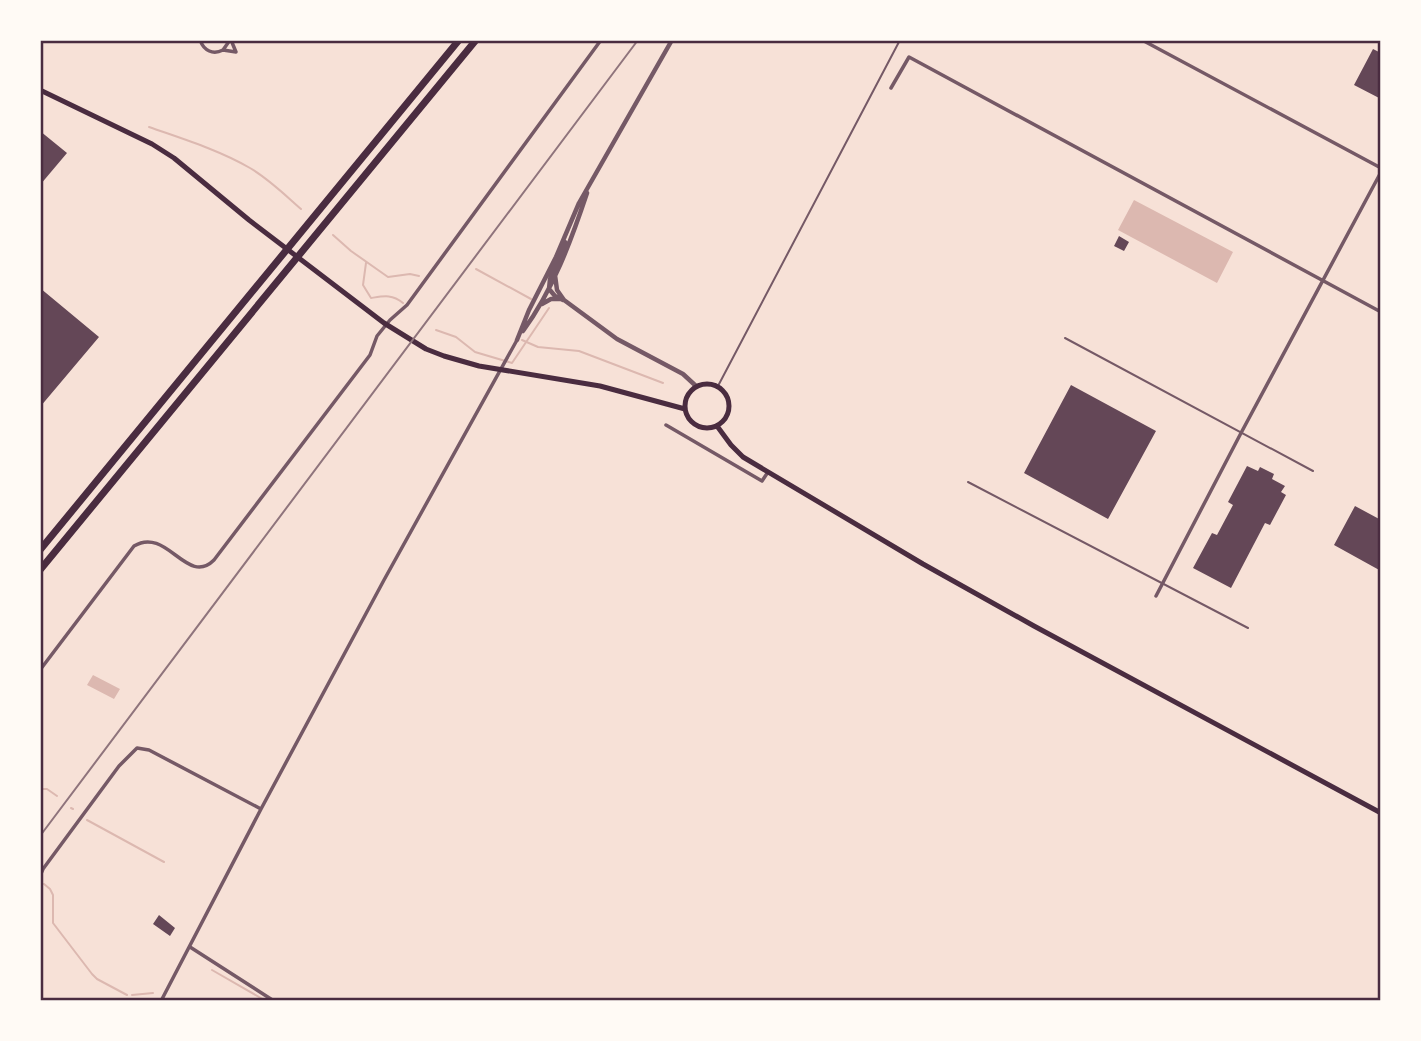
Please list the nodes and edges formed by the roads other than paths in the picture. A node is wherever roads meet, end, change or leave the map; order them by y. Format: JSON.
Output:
{"nodes":[{"id":1,"x":200,"y":40,"type":"edge"},
{"id":2,"x":230,"y":40,"type":"edge"},
{"id":3,"x":459,"y":40,"type":"edge"},
{"id":4,"x":476,"y":40,"type":"edge"},
{"id":5,"x":601,"y":40,"type":"edge"},
{"id":6,"x":672,"y":40,"type":"edge"},
{"id":7,"x":900,"y":40,"type":"edge"},
{"id":8,"x":1142,"y":40,"type":"edge"},
{"id":9,"x":223,"y":50,"type":"junction"},
{"id":10,"x":891,"y":88,"type":"dead end"},
{"id":11,"x":40,"y":90,"type":"edge"},
{"id":12,"x":1381,"y":170,"type":"edge"},
{"id":13,"x":590,"y":186,"type":"junction"},
{"id":14,"x":568,"y":230,"type":"junction"},
{"id":15,"x":555,"y":275,"type":"junction"},
{"id":16,"x":1322,"y":281,"type":"junction"},
{"id":17,"x":550,"y":289,"type":"junction"},
{"id":18,"x":557,"y":290,"type":"junction"},
{"id":19,"x":538,"y":294,"type":"junction"},
{"id":20,"x":564,"y":300,"type":"junction"},
{"id":21,"x":541,"y":304,"type":"junction"},
{"id":22,"x":1381,"y":312,"type":"edge"},
{"id":23,"x":1065,"y":338,"type":"dead end"},
{"id":24,"x":517,"y":340,"type":"junction"},
{"id":25,"x":696,"y":386,"type":"junction"},
{"id":26,"x":718,"y":386,"type":"junction"},
{"id":27,"x":685,"y":409,"type":"junction"},
{"id":28,"x":667,"y":425,"type":"dead end"},
{"id":29,"x":717,"y":426,"type":"junction"},
{"id":30,"x":1241,"y":433,"type":"junction"},
{"id":31,"x":1313,"y":471,"type":"dead end"},
{"id":32,"x":768,"y":472,"type":"junction"},
{"id":33,"x":968,"y":482,"type":"dead end"},
{"id":34,"x":40,"y":550,"type":"edge"},
{"id":35,"x":40,"y":570,"type":"edge"},
{"id":36,"x":1163,"y":584,"type":"junction"},
{"id":37,"x":1156,"y":596,"type":"dead end"},
{"id":38,"x":1248,"y":628,"type":"dead end"},
{"id":39,"x":40,"y":670,"type":"edge"},
{"id":40,"x":261,"y":809,"type":"junction"},
{"id":41,"x":1381,"y":813,"type":"edge"},
{"id":42,"x":40,"y":876,"type":"edge"},
{"id":43,"x":190,"y":947,"type":"junction"},
{"id":44,"x":161,"y":1001,"type":"edge"},
{"id":45,"x":274,"y":1001,"type":"edge"}],
"edges":[{"from":1,"to":9,"type":"street"},
{"from":2,"to":9,"type":"street"},
{"from":2,"to":9,"type":"street"},
{"from":3,"to":34,"type":"highway"},
{"from":4,"to":35,"type":"highway"},
{"from":5,"to":39,"type":"street"},
{"from":6,"to":13,"type":"street"},
{"from":7,"to":26,"type":"lane"},
{"from":8,"to":12,"type":"street"},
{"from":10,"to":16,"type":"street"},
{"from":11,"to":27,"type":"main road"},
{"from":12,"to":16,"type":"street"},
{"from":13,"to":14,"type":"street"},
{"from":13,"to":15,"type":"street"},
{"from":14,"to":17,"type":"street"},
{"from":14,"to":19,"type":"street"},
{"from":15,"to":17,"type":"street"},
{"from":15,"to":18,"type":"street"},
{"from":16,"to":22,"type":"street"},
{"from":16,"to":30,"type":"street"},
{"from":17,"to":18,"type":"street"},
{"from":17,"to":19,"type":"street"},
{"from":17,"to":20,"type":"street"},
{"from":17,"to":21,"type":"street"},
{"from":18,"to":20,"type":"street"},
{"from":19,"to":24,"type":"street"},
{"from":20,"to":21,"type":"street"},
{"from":20,"to":25,"type":"street"},
{"from":21,"to":24,"type":"street"},
{"from":23,"to":30,"type":"lane"},
{"from":24,"to":40,"type":"street"},
{"from":25,"to":26,"type":"main road"},
{"from":25,"to":27,"type":"main road"},
{"from":26,"to":29,"type":"main road"},
{"from":27,"to":29,"type":"main road"},
{"from":28,"to":32,"type":"street"},
{"from":29,"to":32,"type":"main road"},
{"from":30,"to":31,"type":"lane"},
{"from":30,"to":36,"type":"street"},
{"from":32,"to":41,"type":"main road"},
{"from":33,"to":36,"type":"lane"},
{"from":36,"to":37,"type":"street"},
{"from":36,"to":38,"type":"lane"},
{"from":40,"to":42,"type":"street"},
{"from":40,"to":43,"type":"street"},
{"from":43,"to":44,"type":"street"},
{"from":43,"to":45,"type":"street"}]}
